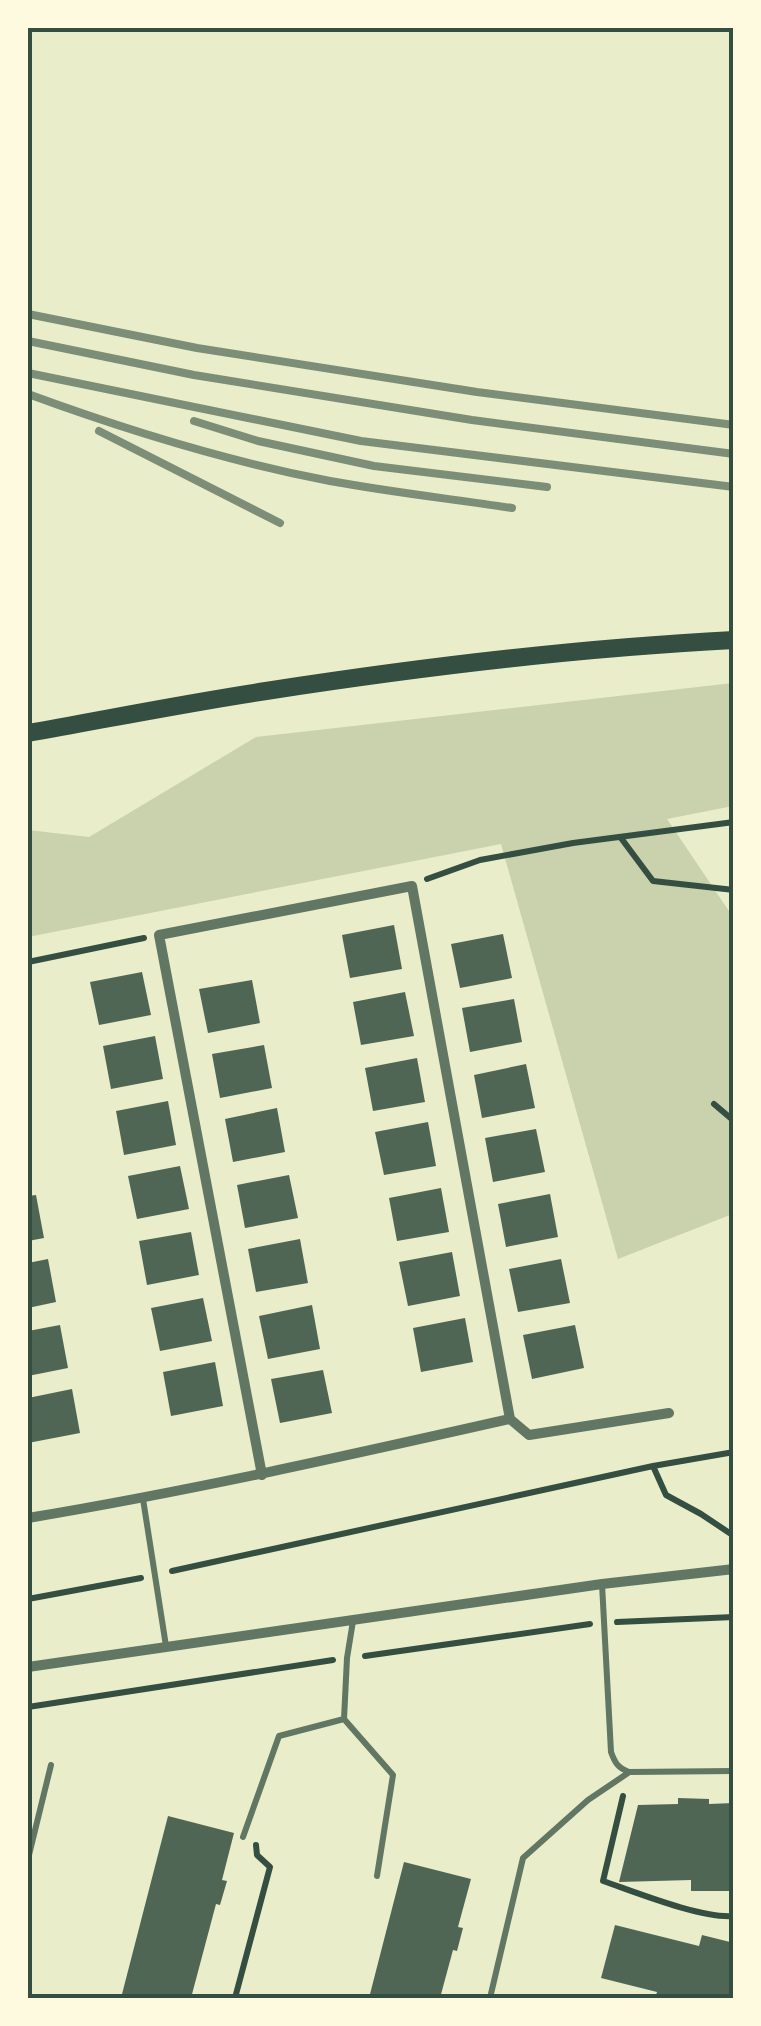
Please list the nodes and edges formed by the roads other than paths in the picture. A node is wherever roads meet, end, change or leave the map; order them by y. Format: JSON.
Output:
{"nodes":[{"id":1,"x":734,"y":640,"type":"edge"},
{"id":2,"x":28,"y":734,"type":"edge"},
{"id":3,"x":669,"y":1414,"type":"dead end"},
{"id":4,"x":510,"y":1418,"type":"junction"},
{"id":5,"x":262,"y":1475,"type":"junction"},
{"id":6,"x":143,"y":1499,"type":"junction"},
{"id":7,"x":28,"y":1518,"type":"edge"},
{"id":8,"x":734,"y":1569,"type":"edge"},
{"id":9,"x":602,"y":1584,"type":"junction"},
{"id":10,"x":353,"y":1620,"type":"junction"},
{"id":11,"x":166,"y":1646,"type":"junction"},
{"id":12,"x":28,"y":1667,"type":"edge"},
{"id":13,"x":344,"y":1719,"type":"junction"},
{"id":14,"x":51,"y":1765,"type":"dead end"},
{"id":15,"x":734,"y":1771,"type":"edge"},
{"id":16,"x":629,"y":1772,"type":"junction"},
{"id":17,"x":243,"y":1837,"type":"dead end"},
{"id":18,"x":28,"y":1859,"type":"edge"},
{"id":19,"x":377,"y":1876,"type":"dead end"},
{"id":20,"x":490,"y":1998,"type":"edge"}],
"edges":[{"from":1,"to":2,"type":"main road"},
{"from":3,"to":4,"type":"street"},
{"from":4,"to":5,"type":"street"},
{"from":4,"to":5,"type":"street"},
{"from":5,"to":6,"type":"street"},
{"from":6,"to":7,"type":"street"},
{"from":6,"to":11,"type":"lane"},
{"from":8,"to":9,"type":"street"},
{"from":9,"to":10,"type":"street"},
{"from":9,"to":16,"type":"lane"},
{"from":10,"to":11,"type":"street"},
{"from":10,"to":13,"type":"lane"},
{"from":11,"to":12,"type":"street"},
{"from":13,"to":17,"type":"lane"},
{"from":13,"to":19,"type":"lane"},
{"from":14,"to":18,"type":"lane"},
{"from":15,"to":16,"type":"lane"},
{"from":16,"to":20,"type":"lane"}]}
